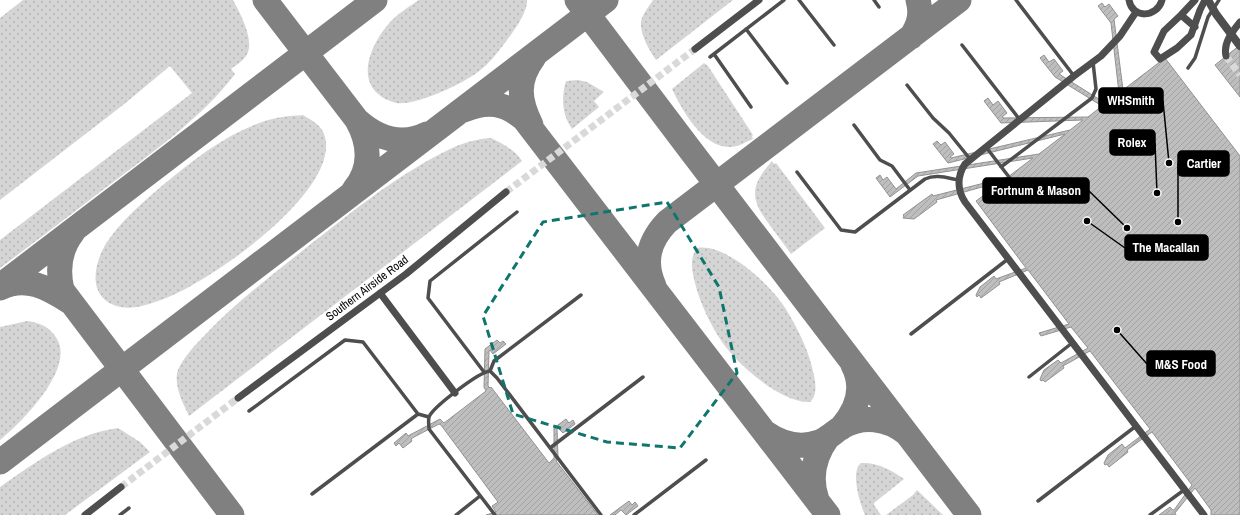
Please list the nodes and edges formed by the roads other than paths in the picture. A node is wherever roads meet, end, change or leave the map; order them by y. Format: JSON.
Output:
{"nodes":[{"id":1,"x":759,"y":0,"type":"edge"},
{"id":2,"x":784,"y":0,"type":"edge"},
{"id":3,"x":799,"y":0,"type":"edge"},
{"id":4,"x":874,"y":0,"type":"edge"},
{"id":5,"x":1016,"y":0,"type":"edge"},
{"id":6,"x":1129,"y":0,"type":"edge"},
{"id":7,"x":1162,"y":0,"type":"edge"},
{"id":8,"x":1195,"y":0,"type":"edge"},
{"id":9,"x":1206,"y":0,"type":"edge"},
{"id":10,"x":1219,"y":0,"type":"edge"},
{"id":11,"x":879,"y":7,"type":"dead end"},
{"id":12,"x":1136,"y":12,"type":"junction"},
{"id":13,"x":1181,"y":15,"type":"junction"},
{"id":14,"x":1239,"y":23,"type":"edge"},
{"id":15,"x":1195,"y":26,"type":"junction"},
{"id":16,"x":746,"y":29,"type":"junction"},
{"id":17,"x":834,"y":45,"type":"dead end"},
{"id":18,"x":962,"y":45,"type":"dead end"},
{"id":19,"x":1240,"y":45,"type":"edge"},
{"id":20,"x":695,"y":49,"type":"tunnel mouth"},
{"id":21,"x":1226,"y":56,"type":"dead end"},
{"id":22,"x":1093,"y":62,"type":"junction"},
{"id":23,"x":1188,"y":68,"type":"dead end"},
{"id":24,"x":1074,"y":76,"type":"junction"},
{"id":25,"x":787,"y":83,"type":"dead end"},
{"id":26,"x":907,"y":85,"type":"dead end"},
{"id":27,"x":751,"y":107,"type":"dead end"},
{"id":28,"x":1020,"y":120,"type":"junction"},
{"id":29,"x":854,"y":125,"type":"dead end"},
{"id":30,"x":986,"y":147,"type":"junction"},
{"id":31,"x":970,"y":159,"type":"junction"},
{"id":32,"x":1001,"y":167,"type":"junction"},
{"id":33,"x":797,"y":172,"type":"dead end"},
{"id":34,"x":1009,"y":177,"type":"dead end"},
{"id":35,"x":959,"y":180,"type":"junction"},
{"id":36,"x":910,"y":190,"type":"junction"},
{"id":37,"x":506,"y":192,"type":"tunnel mouth"},
{"id":38,"x":517,"y":212,"type":"dead end"},
{"id":39,"x":1008,"y":259,"type":"junction"},
{"id":40,"x":380,"y":293,"type":"junction"},
{"id":41,"x":581,"y":295,"type":"dead end"},
{"id":42,"x":910,"y":334,"type":"dead end"},
{"id":43,"x":1072,"y":343,"type":"junction"},
{"id":44,"x":490,"y":371,"type":"junction"},
{"id":45,"x":484,"y":372,"type":"junction"},
{"id":46,"x":1029,"y":376,"type":"dead end"},
{"id":47,"x":643,"y":378,"type":"dead end"},
{"id":48,"x":455,"y":393,"type":"junction"},
{"id":49,"x":238,"y":398,"type":"tunnel mouth"},
{"id":50,"x":249,"y":410,"type":"dead end"},
{"id":51,"x":418,"y":414,"type":"junction"},
{"id":52,"x":429,"y":417,"type":"junction"},
{"id":53,"x":1136,"y":426,"type":"junction"},
{"id":54,"x":550,"y":448,"type":"junction"},
{"id":55,"x":706,"y":460,"type":"dead end"},
{"id":56,"x":121,"y":487,"type":"tunnel mouth"},
{"id":57,"x":1184,"y":490,"type":"junction"},
{"id":58,"x":312,"y":494,"type":"dead end"},
{"id":59,"x":480,"y":496,"type":"junction"},
{"id":60,"x":1038,"y":501,"type":"dead end"},
{"id":61,"x":129,"y":508,"type":"dead end"},
{"id":62,"x":85,"y":515,"type":"edge"},
{"id":63,"x":120,"y":515,"type":"edge"},
{"id":64,"x":456,"y":515,"type":"edge"},
{"id":65,"x":495,"y":515,"type":"edge"},
{"id":66,"x":601,"y":515,"type":"edge"},
{"id":67,"x":634,"y":515,"type":"edge"},
{"id":68,"x":1150,"y":515,"type":"edge"},
{"id":69,"x":1204,"y":515,"type":"edge"}],
"edges":[{"from":1,"to":20,"type":"street"},
{"from":2,"to":16,"type":"lane"},
{"from":3,"to":17,"type":"lane"},
{"from":4,"to":11,"type":"lane"},
{"from":5,"to":24,"type":"lane"},
{"from":6,"to":12,"type":"street"},
{"from":7,"to":12,"type":"street"},
{"from":8,"to":13,"type":"street"},
{"from":9,"to":15,"type":"street"},
{"from":9,"to":19,"type":"street","bridge":true},
{"from":10,"to":23,"type":"lane"},
{"from":12,"to":22,"type":"street"},
{"from":13,"to":15,"type":"street"},
{"from":13,"to":15,"type":"street"},
{"from":14,"to":19,"type":"street"},
{"from":14,"to":21,"type":"street"},
{"from":16,"to":25,"type":"lane"},
{"from":16,"to":27,"type":"lane"},
{"from":18,"to":28,"type":"lane"},
{"from":22,"to":24,"type":"street"},
{"from":22,"to":32,"type":"lane"},
{"from":24,"to":28,"type":"street"},
{"from":26,"to":31,"type":"lane"},
{"from":28,"to":30,"type":"street"},
{"from":29,"to":36,"type":"lane"},
{"from":30,"to":31,"type":"street"},
{"from":30,"to":32,"type":"lane"},
{"from":31,"to":35,"type":"street"},
{"from":32,"to":34,"type":"lane"},
{"from":33,"to":36,"type":"lane"},
{"from":35,"to":36,"type":"lane"},
{"from":35,"to":39,"type":"street"},
{"from":37,"to":40,"type":"street","name":"Southern Airside Road"},
{"from":38,"to":45,"type":"lane"},
{"from":39,"to":42,"type":"lane"},
{"from":39,"to":43,"type":"street"},
{"from":40,"to":48,"type":"street"},
{"from":40,"to":49,"type":"street","name":"Southern Airside Road"},
{"from":41,"to":44,"type":"lane"},
{"from":43,"to":46,"type":"lane"},
{"from":43,"to":53,"type":"street"},
{"from":44,"to":45,"type":"lane"},
{"from":44,"to":54,"type":"lane"},
{"from":45,"to":48,"type":"lane"},
{"from":47,"to":54,"type":"lane"},
{"from":48,"to":52,"type":"lane"},
{"from":50,"to":51,"type":"lane"},
{"from":51,"to":52,"type":"lane"},
{"from":51,"to":58,"type":"lane"},
{"from":52,"to":59,"type":"lane"},
{"from":53,"to":57,"type":"street"},
{"from":53,"to":60,"type":"lane"},
{"from":54,"to":66,"type":"lane"},
{"from":55,"to":67,"type":"lane"},
{"from":56,"to":62,"type":"street"},
{"from":57,"to":68,"type":"lane"},
{"from":57,"to":69,"type":"street"},
{"from":59,"to":64,"type":"lane"},
{"from":59,"to":65,"type":"lane"},
{"from":61,"to":63,"type":"lane"}]}
